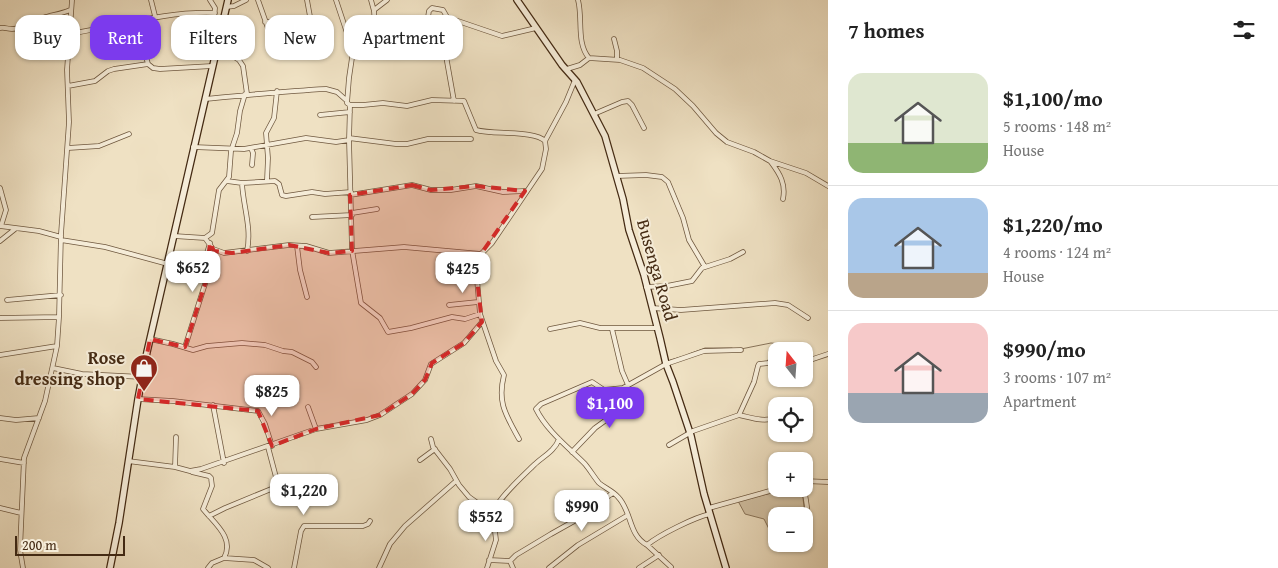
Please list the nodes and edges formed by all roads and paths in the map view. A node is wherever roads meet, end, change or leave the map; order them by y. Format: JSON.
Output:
{"nodes":[{"id":1,"x":72,"y":0,"type":"edge"},
{"id":2,"x":152,"y":0,"type":"edge"},
{"id":3,"x":210,"y":0,"type":"edge"},
{"id":4,"x":228,"y":0,"type":"edge"},
{"id":5,"x":246,"y":0,"type":"edge"},
{"id":6,"x":258,"y":0,"type":"edge"},
{"id":7,"x":307,"y":0,"type":"edge"},
{"id":8,"x":336,"y":0,"type":"edge"},
{"id":9,"x":371,"y":0,"type":"edge"},
{"id":10,"x":387,"y":0,"type":"edge"},
{"id":11,"x":517,"y":0,"type":"edge"},
{"id":12,"x":578,"y":0,"type":"edge"},
{"id":13,"x":226,"y":7,"type":"junction"},
{"id":14,"x":70,"y":10,"type":"junction"},
{"id":15,"x":374,"y":10,"type":"junction"},
{"id":16,"x":215,"y":13,"type":"joint"},
{"id":17,"x":70,"y":15,"type":"edge"},
{"id":18,"x":155,"y":15,"type":"edge"},
{"id":19,"x":161,"y":15,"type":"edge"},
{"id":20,"x":224,"y":15,"type":"edge"},
{"id":21,"x":310,"y":15,"type":"edge"},
{"id":22,"x":374,"y":15,"type":"edge"},
{"id":23,"x":428,"y":15,"type":"edge"},
{"id":24,"x":446,"y":15,"type":"edge"},
{"id":25,"x":265,"y":22,"type":"edge"},
{"id":26,"x":344,"y":23,"type":"edge"},
{"id":27,"x":463,"y":24,"type":"edge"},
{"id":28,"x":0,"y":28,"type":"edge"},
{"id":29,"x":536,"y":28,"type":"junction"},
{"id":30,"x":614,"y":39,"type":"dead end"},
{"id":31,"x":589,"y":58,"type":"junction"},
{"id":32,"x":617,"y":59,"type":"junction"},
{"id":33,"x":68,"y":60,"type":"edge"},
{"id":34,"x":147,"y":60,"type":"edge"},
{"id":35,"x":213,"y":60,"type":"edge"},
{"id":36,"x":239,"y":60,"type":"edge"},
{"id":37,"x":352,"y":60,"type":"edge"},
{"id":38,"x":447,"y":60,"type":"edge"},
{"id":39,"x":148,"y":64,"type":"junction"},
{"id":40,"x":212,"y":66,"type":"junction"},
{"id":41,"x":567,"y":69,"type":"junction"},
{"id":42,"x":575,"y":80,"type":"junction"},
{"id":43,"x":68,"y":86,"type":"junction"},
{"id":44,"x":278,"y":92,"type":"junction"},
{"id":45,"x":246,"y":94,"type":"junction"},
{"id":46,"x":204,"y":99,"type":"junction"},
{"id":47,"x":346,"y":100,"type":"junction"},
{"id":48,"x":454,"y":101,"type":"junction"},
{"id":49,"x":350,"y":104,"type":"junction"},
{"id":50,"x":350,"y":112,"type":"junction"},
{"id":51,"x":594,"y":114,"type":"junction"},
{"id":52,"x":320,"y":115,"type":"dead end"},
{"id":53,"x":644,"y":128,"type":"dead end"},
{"id":54,"x":129,"y":134,"type":"dead end"},
{"id":55,"x":349,"y":139,"type":"junction"},
{"id":56,"x":471,"y":139,"type":"dead end"},
{"id":57,"x":546,"y":140,"type":"junction"},
{"id":58,"x":268,"y":145,"type":"junction"},
{"id":59,"x":193,"y":147,"type":"junction"},
{"id":60,"x":68,"y":148,"type":"junction"},
{"id":61,"x":251,"y":148,"type":"junction"},
{"id":62,"x":232,"y":149,"type":"junction"},
{"id":63,"x":770,"y":161,"type":"junction"},
{"id":64,"x":252,"y":165,"type":"dead end"},
{"id":65,"x":616,"y":176,"type":"junction"},
{"id":66,"x":267,"y":180,"type":"junction"},
{"id":67,"x":227,"y":181,"type":"junction"},
{"id":68,"x":242,"y":184,"type":"junction"},
{"id":69,"x":828,"y":186,"type":"edge"},
{"id":70,"x":0,"y":188,"type":"edge"},
{"id":71,"x":525,"y":192,"type":"junction"},
{"id":72,"x":350,"y":194,"type":"junction"},
{"id":73,"x":783,"y":199,"type":"dead end"},
{"id":74,"x":377,"y":209,"type":"dead end"},
{"id":75,"x":352,"y":214,"type":"junction"},
{"id":76,"x":312,"y":217,"type":"dead end"},
{"id":77,"x":0,"y":226,"type":"edge"},
{"id":78,"x":15,"y":229,"type":"junction"},
{"id":79,"x":174,"y":236,"type":"junction"},
{"id":80,"x":205,"y":238,"type":"junction"},
{"id":81,"x":61,"y":239,"type":"junction"},
{"id":82,"x":0,"y":241,"type":"edge"},
{"id":83,"x":210,"y":243,"type":"junction"},
{"id":84,"x":297,"y":246,"type":"junction"},
{"id":85,"x":352,"y":250,"type":"junction"},
{"id":86,"x":247,"y":251,"type":"junction"},
{"id":87,"x":743,"y":252,"type":"dead end"},
{"id":88,"x":481,"y":254,"type":"junction"},
{"id":89,"x":168,"y":264,"type":"junction"},
{"id":90,"x":705,"y":267,"type":"junction"},
{"id":91,"x":646,"y":287,"type":"junction"},
{"id":92,"x":61,"y":295,"type":"junction"},
{"id":93,"x":307,"y":297,"type":"dead end"},
{"id":94,"x":7,"y":300,"type":"dead end"},
{"id":95,"x":478,"y":302,"type":"junction"},
{"id":96,"x":449,"y":305,"type":"dead end"},
{"id":97,"x":652,"y":308,"type":"junction"},
{"id":98,"x":480,"y":314,"type":"junction"},
{"id":99,"x":59,"y":317,"type":"junction"},
{"id":100,"x":0,"y":318,"type":"edge"},
{"id":101,"x":808,"y":318,"type":"dead end"},
{"id":102,"x":482,"y":322,"type":"junction"},
{"id":103,"x":612,"y":328,"type":"junction"},
{"id":104,"x":658,"y":328,"type":"junction"},
{"id":105,"x":550,"y":329,"type":"dead end"},
{"id":106,"x":150,"y":340,"type":"junction"},
{"id":107,"x":56,"y":346,"type":"junction"},
{"id":108,"x":185,"y":347,"type":"junction"},
{"id":109,"x":741,"y":350,"type":"dead end"},
{"id":110,"x":828,"y":354,"type":"edge"},
{"id":111,"x":0,"y":355,"type":"edge"},
{"id":112,"x":813,"y":359,"type":"edge"},
{"id":113,"x":768,"y":362,"type":"edge"},
{"id":114,"x":666,"y":364,"type":"junction"},
{"id":115,"x":316,"y":367,"type":"dead end"},
{"id":116,"x":53,"y":368,"type":"junction"},
{"id":117,"x":142,"y":377,"type":"junction"},
{"id":118,"x":628,"y":385,"type":"junction"},
{"id":119,"x":606,"y":390,"type":"junction"},
{"id":120,"x":138,"y":399,"type":"junction"},
{"id":121,"x":213,"y":405,"type":"junction"},
{"id":122,"x":308,"y":407,"type":"dead end"},
{"id":123,"x":739,"y":415,"type":"junction"},
{"id":124,"x":0,"y":418,"type":"edge"},
{"id":125,"x":38,"y":418,"type":"junction"},
{"id":126,"x":768,"y":421,"type":"edge"},
{"id":127,"x":316,"y":430,"type":"junction"},
{"id":128,"x":690,"y":434,"type":"junction"},
{"id":129,"x":176,"y":437,"type":"dead end"},
{"id":130,"x":431,"y":439,"type":"dead end"},
{"id":131,"x":519,"y":439,"type":"dead end"},
{"id":132,"x":559,"y":439,"type":"junction"},
{"id":133,"x":669,"y":445,"type":"dead end"},
{"id":134,"x":270,"y":447,"type":"junction"},
{"id":135,"x":435,"y":450,"type":"junction"},
{"id":136,"x":572,"y":452,"type":"junction"},
{"id":137,"x":0,"y":459,"type":"edge"},
{"id":138,"x":420,"y":460,"type":"dead end"},
{"id":139,"x":128,"y":461,"type":"junction"},
{"id":140,"x":24,"y":463,"type":"junction"},
{"id":141,"x":224,"y":463,"type":"junction"},
{"id":142,"x":175,"y":467,"type":"junction"},
{"id":143,"x":190,"y":471,"type":"junction"},
{"id":144,"x":456,"y":481,"type":"junction"},
{"id":145,"x":813,"y":481,"type":"edge"},
{"id":146,"x":828,"y":482,"type":"edge"},
{"id":147,"x":768,"y":491,"type":"edge"},
{"id":148,"x":613,"y":493,"type":"junction"},
{"id":149,"x":0,"y":508,"type":"edge"},
{"id":150,"x":710,"y":511,"type":"junction"},
{"id":151,"x":21,"y":513,"type":"junction"},
{"id":152,"x":493,"y":514,"type":"junction"},
{"id":153,"x":628,"y":515,"type":"junction"},
{"id":154,"x":209,"y":516,"type":"junction"},
{"id":155,"x":370,"y":521,"type":"dead end"},
{"id":156,"x":647,"y":545,"type":"junction"},
{"id":157,"x":659,"y":555,"type":"junction"},
{"id":158,"x":224,"y":558,"type":"junction"},
{"id":159,"x":490,"y":560,"type":"junction"},
{"id":160,"x":510,"y":561,"type":"junction"},
{"id":161,"x":671,"y":567,"type":"edge"},
{"id":162,"x":23,"y":568,"type":"edge"},
{"id":163,"x":110,"y":568,"type":"edge"},
{"id":164,"x":208,"y":568,"type":"edge"},
{"id":165,"x":268,"y":568,"type":"edge"},
{"id":166,"x":294,"y":568,"type":"edge"},
{"id":167,"x":379,"y":568,"type":"edge"},
{"id":168,"x":487,"y":568,"type":"edge"},
{"id":169,"x":513,"y":568,"type":"edge"},
{"id":170,"x":549,"y":568,"type":"edge"},
{"id":171,"x":639,"y":568,"type":"edge"},
{"id":172,"x":726,"y":568,"type":"edge"}],
"edges":[{"from":1,"to":14,"type":"street"},
{"from":2,"to":18,"type":"street"},
{"from":3,"to":16,"type":"street"},
{"from":4,"to":13,"type":"street"},
{"from":5,"to":13,"type":"street"},
{"from":6,"to":25,"type":"street"},
{"from":7,"to":21,"type":"street"},
{"from":8,"to":26,"type":"street"},
{"from":9,"to":15,"type":"street"},
{"from":10,"to":15,"type":"street"},
{"from":11,"to":29,"type":"street","name":"Busenga Road"},
{"from":12,"to":31,"type":"street"},
{"from":13,"to":20,"type":"street"},
{"from":14,"to":17,"type":"street"},
{"from":14,"to":28,"type":"street"},
{"from":15,"to":22,"type":"street"},
{"from":16,"to":19,"type":"street"},
{"from":23,"to":24,"type":"street"},
{"from":27,"to":29,"type":"street"},
{"from":29,"to":41,"type":"street","name":"Busenga Road"},
{"from":30,"to":32,"type":"street"},
{"from":31,"to":32,"type":"street"},
{"from":31,"to":41,"type":"street"},
{"from":32,"to":63,"type":"street"},
{"from":33,"to":43,"type":"street"},
{"from":34,"to":39,"type":"street"},
{"from":35,"to":40,"type":"street"},
{"from":36,"to":45,"type":"street"},
{"from":37,"to":47,"type":"street"},
{"from":38,"to":48,"type":"street"},
{"from":39,"to":40,"type":"street"},
{"from":39,"to":43,"type":"street"},
{"from":40,"to":46,"type":"street"},
{"from":41,"to":42,"type":"street","name":"Busenga Road"},
{"from":42,"to":51,"type":"street","name":"Busenga Road"},
{"from":42,"to":57,"type":"street"},
{"from":43,"to":60,"type":"street"},
{"from":44,"to":45,"type":"street"},
{"from":44,"to":47,"type":"street"},
{"from":44,"to":58,"type":"street"},
{"from":45,"to":46,"type":"street"},
{"from":45,"to":62,"type":"street"},
{"from":46,"to":59,"type":"street"},
{"from":47,"to":49,"type":"street"},
{"from":48,"to":49,"type":"street"},
{"from":48,"to":57,"type":"street"},
{"from":49,"to":50,"type":"street"},
{"from":50,"to":52,"type":"street"},
{"from":50,"to":55,"type":"street"},
{"from":51,"to":53,"type":"street"},
{"from":51,"to":65,"type":"street","name":"Busenga Road"},
{"from":54,"to":60,"type":"street"},
{"from":55,"to":56,"type":"street"},
{"from":55,"to":58,"type":"street"},
{"from":55,"to":72,"type":"street"},
{"from":57,"to":71,"type":"street"},
{"from":58,"to":61,"type":"street"},
{"from":58,"to":66,"type":"street"},
{"from":59,"to":62,"type":"street"},
{"from":59,"to":79,"type":"street"},
{"from":60,"to":81,"type":"street"},
{"from":61,"to":62,"type":"street"},
{"from":61,"to":64,"type":"street"},
{"from":62,"to":67,"type":"street"},
{"from":63,"to":69,"type":"street"},
{"from":63,"to":73,"type":"street"},
{"from":65,"to":90,"type":"street"},
{"from":65,"to":91,"type":"street","name":"Busenga Road"},
{"from":66,"to":68,"type":"street"},
{"from":66,"to":72,"type":"street"},
{"from":67,"to":68,"type":"street"},
{"from":67,"to":80,"type":"street"},
{"from":68,"to":86,"type":"street"},
{"from":70,"to":77,"type":"street"},
{"from":71,"to":72,"type":"street"},
{"from":71,"to":88,"type":"street"},
{"from":72,"to":75,"type":"street"},
{"from":74,"to":75,"type":"street"},
{"from":75,"to":76,"type":"street"},
{"from":75,"to":85,"type":"street"},
{"from":77,"to":78,"type":"street"},
{"from":78,"to":81,"type":"street"},
{"from":78,"to":82,"type":"street"},
{"from":79,"to":80,"type":"street"},
{"from":79,"to":89,"type":"street"},
{"from":80,"to":83,"type":"street"},
{"from":81,"to":89,"type":"street"},
{"from":81,"to":92,"type":"street"},
{"from":83,"to":86,"type":"street"},
{"from":83,"to":108,"type":"street"},
{"from":84,"to":85,"type":"street"},
{"from":84,"to":86,"type":"street"},
{"from":84,"to":93,"type":"street"},
{"from":85,"to":88,"type":"street"},
{"from":85,"to":98,"type":"street"},
{"from":87,"to":90,"type":"street"},
{"from":88,"to":95,"type":"street"},
{"from":89,"to":106,"type":"street"},
{"from":90,"to":91,"type":"street"},
{"from":91,"to":97,"type":"street","name":"Busenga Road"},
{"from":92,"to":94,"type":"street"},
{"from":92,"to":99,"type":"street"},
{"from":95,"to":96,"type":"street"},
{"from":95,"to":98,"type":"street"},
{"from":97,"to":101,"type":"street"},
{"from":97,"to":104,"type":"street","name":"Busenga Road"},
{"from":98,"to":102,"type":"street"},
{"from":99,"to":100,"type":"street"},
{"from":99,"to":107,"type":"street"},
{"from":102,"to":127,"type":"street"},
{"from":102,"to":131,"type":"street"},
{"from":103,"to":104,"type":"street"},
{"from":103,"to":105,"type":"street"},
{"from":103,"to":118,"type":"street"},
{"from":104,"to":114,"type":"street","name":"Busenga Road"},
{"from":106,"to":108,"type":"street"},
{"from":106,"to":117,"type":"street"},
{"from":107,"to":111,"type":"street"},
{"from":107,"to":116,"type":"street"},
{"from":108,"to":115,"type":"street"},
{"from":109,"to":114,"type":"street"},
{"from":110,"to":112,"type":"street"},
{"from":113,"to":123,"type":"street"},
{"from":114,"to":118,"type":"street"},
{"from":114,"to":128,"type":"street","name":"Busenga Road"},
{"from":116,"to":117,"type":"street"},
{"from":116,"to":125,"type":"street"},
{"from":117,"to":120,"type":"street"},
{"from":118,"to":119,"type":"street"},
{"from":119,"to":132,"type":"street"},
{"from":119,"to":136,"type":"street"},
{"from":120,"to":121,"type":"street"},
{"from":120,"to":139,"type":"street"},
{"from":121,"to":134,"type":"street"},
{"from":121,"to":141,"type":"street"},
{"from":122,"to":127,"type":"street"},
{"from":123,"to":126,"type":"street"},
{"from":123,"to":128,"type":"street"},
{"from":124,"to":125,"type":"street"},
{"from":125,"to":140,"type":"street"},
{"from":127,"to":134,"type":"street"},
{"from":128,"to":133,"type":"street"},
{"from":128,"to":150,"type":"street","name":"Busenga Road"},
{"from":129,"to":142,"type":"street"},
{"from":130,"to":135,"type":"street"},
{"from":132,"to":136,"type":"street"},
{"from":132,"to":152,"type":"street"},
{"from":134,"to":141,"type":"street"},
{"from":134,"to":154,"type":"street"},
{"from":135,"to":138,"type":"street"},
{"from":135,"to":144,"type":"street"},
{"from":136,"to":148,"type":"street"},
{"from":137,"to":140,"type":"street"},
{"from":139,"to":142,"type":"street"},
{"from":139,"to":163,"type":"street"},
{"from":140,"to":151,"type":"street"},
{"from":141,"to":143,"type":"street"},
{"from":142,"to":143,"type":"street"},
{"from":143,"to":154,"type":"street"},
{"from":144,"to":152,"type":"street"},
{"from":144,"to":167,"type":"street"},
{"from":145,"to":146,"type":"street"},
{"from":147,"to":150,"type":"street"},
{"from":148,"to":153,"type":"street"},
{"from":148,"to":160,"type":"street"},
{"from":149,"to":151,"type":"street"},
{"from":150,"to":156,"type":"street"},
{"from":150,"to":172,"type":"street","name":"Busenga Road"},
{"from":151,"to":162,"type":"street"},
{"from":152,"to":159,"type":"street"},
{"from":153,"to":156,"type":"street"},
{"from":153,"to":170,"type":"street"},
{"from":154,"to":158,"type":"street"},
{"from":155,"to":166,"type":"street"},
{"from":156,"to":157,"type":"street"},
{"from":157,"to":161,"type":"street"},
{"from":157,"to":171,"type":"street"},
{"from":158,"to":164,"type":"street"},
{"from":158,"to":165,"type":"street"},
{"from":159,"to":160,"type":"street"},
{"from":159,"to":168,"type":"street"},
{"from":160,"to":169,"type":"street"}]}
